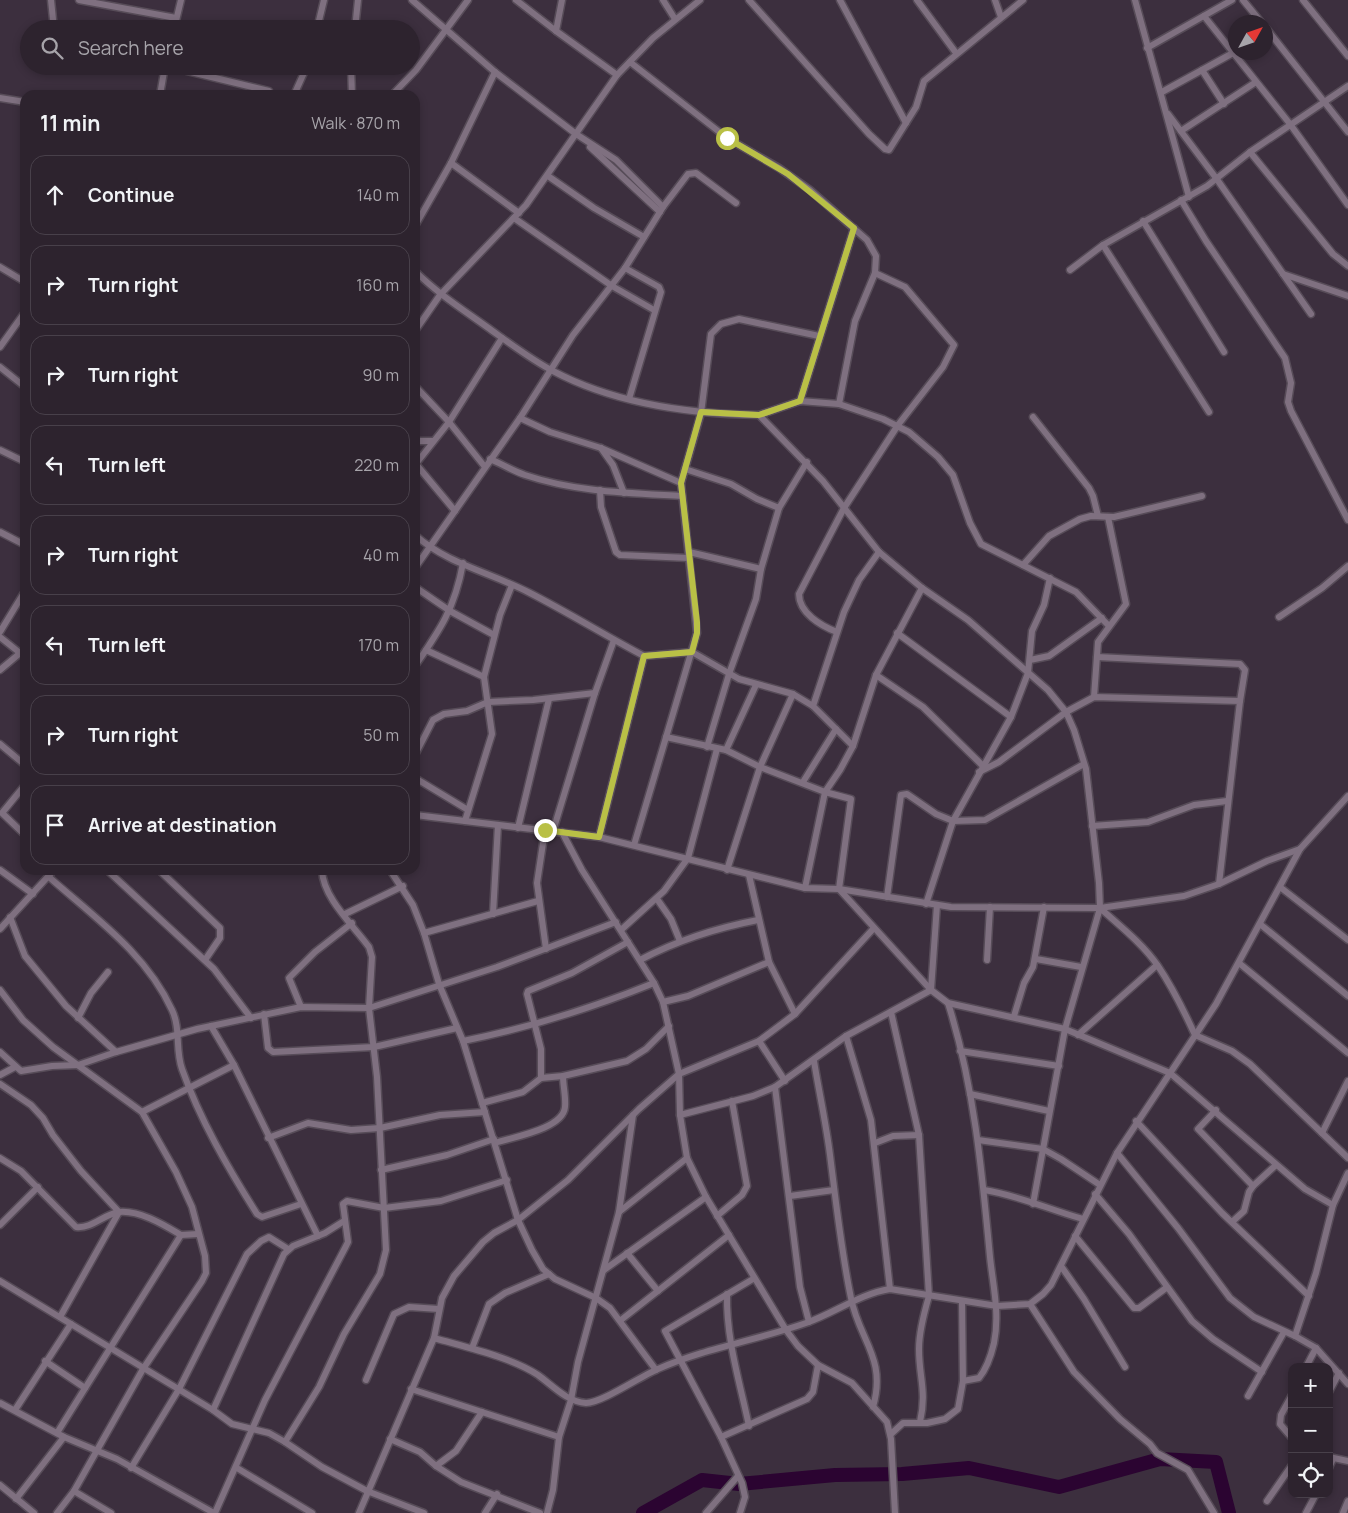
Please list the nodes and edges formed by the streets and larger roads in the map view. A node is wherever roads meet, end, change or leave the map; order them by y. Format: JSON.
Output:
{"nodes":[{"id":1,"x":51,"y":0,"type":"edge"},
{"id":2,"x":79,"y":0,"type":"edge"},
{"id":3,"x":181,"y":0,"type":"edge"},
{"id":4,"x":324,"y":0,"type":"edge"},
{"id":5,"x":358,"y":0,"type":"edge"},
{"id":6,"x":412,"y":0,"type":"edge"},
{"id":7,"x":468,"y":0,"type":"edge"},
{"id":8,"x":516,"y":0,"type":"edge"},
{"id":9,"x":562,"y":0,"type":"edge"},
{"id":10,"x":663,"y":0,"type":"edge"},
{"id":11,"x":700,"y":0,"type":"edge"},
{"id":12,"x":749,"y":0,"type":"edge"},
{"id":13,"x":840,"y":0,"type":"edge"},
{"id":14,"x":917,"y":0,"type":"edge"},
{"id":15,"x":995,"y":0,"type":"edge"},
{"id":16,"x":1023,"y":0,"type":"edge"},
{"id":17,"x":1232,"y":0,"type":"edge"},
{"id":18,"x":1243,"y":0,"type":"edge"},
{"id":19,"x":1303,"y":0,"type":"edge"},
{"id":20,"x":1137,"y":1,"type":"edge"},
{"id":21,"x":1255,"y":15,"type":"edge"},
{"id":22,"x":1000,"y":16,"type":"junction"},
{"id":23,"x":1204,"y":16,"type":"junction"},
{"id":24,"x":176,"y":18,"type":"joint"},
{"id":25,"x":675,"y":19,"type":"junction"},
{"id":26,"x":53,"y":20,"type":"edge"},
{"id":27,"x":319,"y":20,"type":"edge"},
{"id":28,"x":356,"y":20,"type":"edge"},
{"id":29,"x":445,"y":30,"type":"junction"},
{"id":30,"x":556,"y":31,"type":"junction"},
{"id":31,"x":1273,"y":37,"type":"edge"},
{"id":32,"x":1228,"y":47,"type":"edge"},
{"id":33,"x":1147,"y":48,"type":"junction"},
{"id":34,"x":956,"y":53,"type":"junction"},
{"id":35,"x":1228,"y":56,"type":"edge"},
{"id":36,"x":1348,"y":56,"type":"edge"},
{"id":37,"x":1239,"y":60,"type":"edge"},
{"id":38,"x":630,"y":62,"type":"junction"},
{"id":39,"x":420,"y":64,"type":"edge"},
{"id":40,"x":1202,"y":70,"type":"junction"},
{"id":41,"x":495,"y":72,"type":"junction"},
{"id":42,"x":163,"y":75,"type":"edge"},
{"id":43,"x":202,"y":75,"type":"edge"},
{"id":44,"x":303,"y":75,"type":"edge"},
{"id":45,"x":351,"y":75,"type":"edge"},
{"id":46,"x":411,"y":75,"type":"edge"},
{"id":47,"x":617,"y":75,"type":"junction"},
{"id":48,"x":1256,"y":82,"type":"junction"},
{"id":49,"x":1348,"y":86,"type":"edge"},
{"id":50,"x":161,"y":90,"type":"edge"},
{"id":51,"x":265,"y":90,"type":"edge"},
{"id":52,"x":296,"y":90,"type":"edge"},
{"id":53,"x":352,"y":90,"type":"edge"},
{"id":54,"x":397,"y":90,"type":"edge"},
{"id":55,"x":1162,"y":92,"type":"junction"},
{"id":56,"x":0,"y":98,"type":"edge"},
{"id":57,"x":20,"y":101,"type":"edge"},
{"id":58,"x":1324,"y":101,"type":"junction"},
{"id":59,"x":1224,"y":104,"type":"junction"},
{"id":60,"x":1168,"y":114,"type":"junction"},
{"id":61,"x":906,"y":123,"type":"junction"},
{"id":62,"x":1290,"y":124,"type":"junction"},
{"id":63,"x":1182,"y":131,"type":"junction"},
{"id":64,"x":1348,"y":132,"type":"edge"},
{"id":65,"x":576,"y":134,"type":"junction"},
{"id":66,"x":1250,"y":152,"type":"junction"},
{"id":67,"x":451,"y":163,"type":"junction"},
{"id":68,"x":548,"y":176,"type":"junction"},
{"id":69,"x":1216,"y":178,"type":"junction"},
{"id":70,"x":1189,"y":197,"type":"junction"},
{"id":71,"x":1181,"y":200,"type":"junction"},
{"id":72,"x":736,"y":203,"type":"dead end"},
{"id":73,"x":1348,"y":204,"type":"edge"},
{"id":74,"x":661,"y":210,"type":"junction"},
{"id":75,"x":517,"y":216,"type":"junction"},
{"id":76,"x":420,"y":217,"type":"edge"},
{"id":77,"x":1142,"y":221,"type":"junction"},
{"id":78,"x":854,"y":228,"type":"junction"},
{"id":79,"x":644,"y":237,"type":"junction"},
{"id":80,"x":1104,"y":246,"type":"junction"},
{"id":81,"x":1348,"y":266,"type":"edge"},
{"id":82,"x":0,"y":267,"type":"edge"},
{"id":83,"x":625,"y":268,"type":"junction"},
{"id":84,"x":1070,"y":270,"type":"dead end"},
{"id":85,"x":875,"y":273,"type":"junction"},
{"id":86,"x":1283,"y":274,"type":"junction"},
{"id":87,"x":420,"y":276,"type":"edge"},
{"id":88,"x":20,"y":279,"type":"edge"},
{"id":89,"x":612,"y":286,"type":"junction"},
{"id":90,"x":440,"y":295,"type":"junction"},
{"id":91,"x":1348,"y":296,"type":"edge"},
{"id":92,"x":654,"y":310,"type":"junction"},
{"id":93,"x":1311,"y":314,"type":"dead end"},
{"id":94,"x":20,"y":319,"type":"edge"},
{"id":95,"x":420,"y":324,"type":"edge"},
{"id":96,"x":820,"y":336,"type":"junction"},
{"id":97,"x":502,"y":338,"type":"junction"},
{"id":98,"x":0,"y":347,"type":"edge"},
{"id":99,"x":1224,"y":352,"type":"dead end"},
{"id":100,"x":0,"y":367,"type":"edge"},
{"id":101,"x":551,"y":370,"type":"junction"},
{"id":102,"x":20,"y":383,"type":"edge"},
{"id":103,"x":420,"y":391,"type":"edge"},
{"id":104,"x":629,"y":400,"type":"junction"},
{"id":105,"x":800,"y":401,"type":"junction"},
{"id":106,"x":840,"y":404,"type":"junction"},
{"id":107,"x":701,"y":412,"type":"junction"},
{"id":108,"x":1209,"y":412,"type":"dead end"},
{"id":109,"x":759,"y":415,"type":"junction"},
{"id":110,"x":1033,"y":417,"type":"dead end"},
{"id":111,"x":520,"y":418,"type":"junction"},
{"id":112,"x":449,"y":422,"type":"junction"},
{"id":113,"x":898,"y":425,"type":"junction"},
{"id":114,"x":420,"y":441,"type":"edge"},
{"id":115,"x":433,"y":441,"type":"junction"},
{"id":116,"x":601,"y":448,"type":"junction"},
{"id":117,"x":0,"y":450,"type":"edge"},
{"id":118,"x":420,"y":458,"type":"edge"},
{"id":119,"x":490,"y":459,"type":"junction"},
{"id":120,"x":20,"y":460,"type":"edge"},
{"id":121,"x":807,"y":462,"type":"junction"},
{"id":122,"x":485,"y":467,"type":"junction"},
{"id":123,"x":685,"y":469,"type":"junction"},
{"id":124,"x":420,"y":470,"type":"edge"},
{"id":125,"x":681,"y":483,"type":"junction"},
{"id":126,"x":600,"y":490,"type":"junction"},
{"id":127,"x":624,"y":493,"type":"junction"},
{"id":128,"x":682,"y":496,"type":"junction"},
{"id":129,"x":1202,"y":496,"type":"dead end"},
{"id":130,"x":1345,"y":506,"type":"edge"},
{"id":131,"x":779,"y":508,"type":"junction"},
{"id":132,"x":844,"y":508,"type":"junction"},
{"id":133,"x":455,"y":510,"type":"junction"},
{"id":134,"x":1098,"y":516,"type":"junction"},
{"id":135,"x":1108,"y":518,"type":"junction"},
{"id":136,"x":1348,"y":520,"type":"edge"},
{"id":137,"x":0,"y":532,"type":"edge"},
{"id":138,"x":420,"y":540,"type":"edge"},
{"id":139,"x":20,"y":542,"type":"edge"},
{"id":140,"x":428,"y":547,"type":"junction"},
{"id":141,"x":879,"y":552,"type":"junction"},
{"id":142,"x":689,"y":555,"type":"junction"},
{"id":143,"x":420,"y":560,"type":"edge"},
{"id":144,"x":463,"y":563,"type":"junction"},
{"id":145,"x":1023,"y":565,"type":"junction"},
{"id":146,"x":1348,"y":566,"type":"edge"},
{"id":147,"x":760,"y":569,"type":"junction"},
{"id":148,"x":1050,"y":578,"type":"junction"},
{"id":149,"x":512,"y":585,"type":"junction"},
{"id":150,"x":922,"y":588,"type":"junction"},
{"id":151,"x":420,"y":591,"type":"edge"},
{"id":152,"x":20,"y":600,"type":"edge"},
{"id":153,"x":450,"y":611,"type":"junction"},
{"id":154,"x":1279,"y":617,"type":"dead end"},
{"id":155,"x":1102,"y":618,"type":"junction"},
{"id":156,"x":1109,"y":626,"type":"junction"},
{"id":157,"x":0,"y":632,"type":"edge"},
{"id":158,"x":836,"y":632,"type":"junction"},
{"id":159,"x":898,"y":633,"type":"junction"},
{"id":160,"x":494,"y":635,"type":"junction"},
{"id":161,"x":0,"y":637,"type":"edge"},
{"id":162,"x":614,"y":640,"type":"junction"},
{"id":163,"x":426,"y":650,"type":"junction"},
{"id":164,"x":692,"y":652,"type":"junction"},
{"id":165,"x":20,"y":653,"type":"edge"},
{"id":166,"x":20,"y":656,"type":"edge"},
{"id":167,"x":644,"y":656,"type":"junction"},
{"id":168,"x":1097,"y":657,"type":"junction"},
{"id":169,"x":420,"y":659,"type":"edge"},
{"id":170,"x":1030,"y":660,"type":"junction"},
{"id":171,"x":0,"y":670,"type":"edge"},
{"id":172,"x":1028,"y":673,"type":"junction"},
{"id":173,"x":729,"y":674,"type":"junction"},
{"id":174,"x":876,"y":675,"type":"junction"},
{"id":175,"x":484,"y":677,"type":"junction"},
{"id":176,"x":756,"y":686,"type":"junction"},
{"id":177,"x":595,"y":693,"type":"junction"},
{"id":178,"x":793,"y":694,"type":"junction"},
{"id":179,"x":1094,"y":697,"type":"junction"},
{"id":180,"x":549,"y":698,"type":"junction"},
{"id":181,"x":1240,"y":701,"type":"junction"},
{"id":182,"x":488,"y":702,"type":"junction"},
{"id":183,"x":813,"y":706,"type":"junction"},
{"id":184,"x":1066,"y":712,"type":"junction"},
{"id":185,"x":1011,"y":717,"type":"junction"},
{"id":186,"x":836,"y":729,"type":"junction"},
{"id":187,"x":666,"y":737,"type":"junction"},
{"id":188,"x":0,"y":744,"type":"edge"},
{"id":189,"x":420,"y":745,"type":"edge"},
{"id":190,"x":853,"y":746,"type":"junction"},
{"id":191,"x":707,"y":747,"type":"junction"},
{"id":192,"x":717,"y":749,"type":"junction"},
{"id":193,"x":726,"y":750,"type":"junction"},
{"id":194,"x":20,"y":761,"type":"edge"},
{"id":195,"x":1084,"y":764,"type":"junction"},
{"id":196,"x":983,"y":766,"type":"junction"},
{"id":197,"x":760,"y":768,"type":"junction"},
{"id":198,"x":979,"y":772,"type":"junction"},
{"id":199,"x":420,"y":781,"type":"edge"},
{"id":200,"x":803,"y":782,"type":"junction"},
{"id":201,"x":20,"y":790,"type":"edge"},
{"id":202,"x":825,"y":792,"type":"junction"},
{"id":203,"x":1348,"y":796,"type":"edge"},
{"id":204,"x":1228,"y":801,"type":"junction"},
{"id":205,"x":468,"y":810,"type":"junction"},
{"id":206,"x":1,"y":812,"type":"edge"},
{"id":207,"x":420,"y":816,"type":"edge"},
{"id":208,"x":465,"y":821,"type":"junction"},
{"id":209,"x":953,"y":821,"type":"junction"},
{"id":210,"x":498,"y":825,"type":"junction"},
{"id":211,"x":1092,"y":826,"type":"junction"},
{"id":212,"x":518,"y":828,"type":"junction"},
{"id":213,"x":545,"y":830,"type":"junction"},
{"id":214,"x":20,"y":831,"type":"edge"},
{"id":215,"x":553,"y":831,"type":"junction"},
{"id":216,"x":562,"y":832,"type":"junction"},
{"id":217,"x":599,"y":837,"type":"junction"},
{"id":218,"x":634,"y":845,"type":"junction"},
{"id":219,"x":1300,"y":849,"type":"junction"},
{"id":220,"x":688,"y":858,"type":"junction"},
{"id":221,"x":0,"y":870,"type":"edge"},
{"id":222,"x":727,"y":870,"type":"junction"},
{"id":223,"x":113,"y":875,"type":"edge"},
{"id":224,"x":163,"y":875,"type":"edge"},
{"id":225,"x":322,"y":875,"type":"edge"},
{"id":226,"x":395,"y":875,"type":"edge"},
{"id":227,"x":749,"y":875,"type":"junction"},
{"id":228,"x":49,"y":877,"type":"joint"},
{"id":229,"x":1219,"y":884,"type":"junction"},
{"id":230,"x":403,"y":886,"type":"junction"},
{"id":231,"x":1280,"y":887,"type":"junction"},
{"id":232,"x":805,"y":888,"type":"junction"},
{"id":233,"x":839,"y":890,"type":"junction"},
{"id":234,"x":33,"y":894,"type":"junction"},
{"id":235,"x":887,"y":897,"type":"junction"},
{"id":236,"x":657,"y":899,"type":"junction"},
{"id":237,"x":538,"y":901,"type":"junction"},
{"id":238,"x":926,"y":904,"type":"junction"},
{"id":239,"x":937,"y":905,"type":"junction"},
{"id":240,"x":990,"y":907,"type":"junction"},
{"id":241,"x":1044,"y":908,"type":"junction"},
{"id":242,"x":1100,"y":908,"type":"junction"},
{"id":243,"x":345,"y":914,"type":"junction"},
{"id":244,"x":493,"y":914,"type":"junction"},
{"id":245,"x":10,"y":917,"type":"junction"},
{"id":246,"x":758,"y":920,"type":"junction"},
{"id":247,"x":616,"y":922,"type":"junction"},
{"id":248,"x":352,"y":923,"type":"junction"},
{"id":249,"x":2,"y":924,"type":"edge"},
{"id":250,"x":1260,"y":924,"type":"junction"},
{"id":251,"x":874,"y":928,"type":"junction"},
{"id":252,"x":621,"y":930,"type":"junction"},
{"id":253,"x":424,"y":933,"type":"junction"},
{"id":254,"x":1348,"y":940,"type":"edge"},
{"id":255,"x":680,"y":941,"type":"junction"},
{"id":256,"x":628,"y":942,"type":"junction"},
{"id":257,"x":546,"y":950,"type":"junction"},
{"id":258,"x":1036,"y":959,"type":"junction"},
{"id":259,"x":205,"y":960,"type":"junction"},
{"id":260,"x":640,"y":960,"type":"junction"},
{"id":261,"x":987,"y":960,"type":"dead end"},
{"id":262,"x":769,"y":962,"type":"junction"},
{"id":263,"x":1239,"y":963,"type":"junction"},
{"id":264,"x":1157,"y":965,"type":"junction"},
{"id":265,"x":1081,"y":967,"type":"junction"},
{"id":266,"x":108,"y":972,"type":"dead end"},
{"id":267,"x":654,"y":983,"type":"junction"},
{"id":268,"x":440,"y":984,"type":"junction"},
{"id":269,"x":0,"y":990,"type":"edge"},
{"id":270,"x":931,"y":990,"type":"junction"},
{"id":271,"x":1348,"y":996,"type":"edge"},
{"id":272,"x":664,"y":1002,"type":"junction"},
{"id":273,"x":948,"y":1003,"type":"junction"},
{"id":274,"x":301,"y":1007,"type":"junction"},
{"id":275,"x":369,"y":1008,"type":"junction"},
{"id":276,"x":891,"y":1012,"type":"junction"},
{"id":277,"x":264,"y":1014,"type":"junction"},
{"id":278,"x":795,"y":1014,"type":"junction"},
{"id":279,"x":1014,"y":1016,"type":"junction"},
{"id":280,"x":78,"y":1018,"type":"junction"},
{"id":281,"x":251,"y":1018,"type":"junction"},
{"id":282,"x":535,"y":1023,"type":"junction"},
{"id":283,"x":211,"y":1026,"type":"junction"},
{"id":284,"x":669,"y":1026,"type":"junction"},
{"id":285,"x":457,"y":1028,"type":"junction"},
{"id":286,"x":1065,"y":1028,"type":"junction"},
{"id":287,"x":1078,"y":1035,"type":"junction"},
{"id":288,"x":1195,"y":1035,"type":"junction"},
{"id":289,"x":180,"y":1036,"type":"junction"},
{"id":290,"x":846,"y":1036,"type":"junction"},
{"id":291,"x":462,"y":1041,"type":"junction"},
{"id":292,"x":760,"y":1041,"type":"junction"},
{"id":293,"x":374,"y":1047,"type":"junction"},
{"id":294,"x":960,"y":1051,"type":"junction"},
{"id":295,"x":0,"y":1052,"type":"edge"},
{"id":296,"x":116,"y":1052,"type":"junction"},
{"id":297,"x":1348,"y":1053,"type":"edge"},
{"id":298,"x":814,"y":1061,"type":"junction"},
{"id":299,"x":78,"y":1065,"type":"junction"},
{"id":300,"x":234,"y":1065,"type":"junction"},
{"id":301,"x":1059,"y":1066,"type":"junction"},
{"id":302,"x":15,"y":1067,"type":"junction"},
{"id":303,"x":1170,"y":1073,"type":"junction"},
{"id":304,"x":679,"y":1074,"type":"junction"},
{"id":305,"x":0,"y":1075,"type":"edge"},
{"id":306,"x":563,"y":1076,"type":"junction"},
{"id":307,"x":541,"y":1078,"type":"junction"},
{"id":308,"x":785,"y":1081,"type":"junction"},
{"id":309,"x":1348,"y":1081,"type":"edge"},
{"id":310,"x":1,"y":1087,"type":"edge"},
{"id":311,"x":188,"y":1087,"type":"junction"},
{"id":312,"x":775,"y":1087,"type":"junction"},
{"id":313,"x":970,"y":1094,"type":"junction"},
{"id":314,"x":732,"y":1101,"type":"junction"},
{"id":315,"x":482,"y":1103,"type":"junction"},
{"id":316,"x":1216,"y":1110,"type":"junction"},
{"id":317,"x":1049,"y":1111,"type":"junction"},
{"id":318,"x":142,"y":1112,"type":"junction"},
{"id":319,"x":485,"y":1112,"type":"junction"},
{"id":320,"x":633,"y":1114,"type":"junction"},
{"id":321,"x":680,"y":1115,"type":"junction"},
{"id":322,"x":1136,"y":1121,"type":"junction"},
{"id":323,"x":380,"y":1128,"type":"junction"},
{"id":324,"x":1322,"y":1133,"type":"junction"},
{"id":325,"x":919,"y":1135,"type":"junction"},
{"id":326,"x":268,"y":1138,"type":"junction"},
{"id":327,"x":978,"y":1140,"type":"junction"},
{"id":328,"x":494,"y":1141,"type":"junction"},
{"id":329,"x":875,"y":1143,"type":"junction"},
{"id":330,"x":1043,"y":1149,"type":"junction"},
{"id":331,"x":1117,"y":1153,"type":"junction"},
{"id":332,"x":0,"y":1158,"type":"edge"},
{"id":333,"x":687,"y":1158,"type":"junction"},
{"id":334,"x":1348,"y":1158,"type":"edge"},
{"id":335,"x":1276,"y":1165,"type":"junction"},
{"id":336,"x":382,"y":1170,"type":"junction"},
{"id":337,"x":1348,"y":1172,"type":"edge"},
{"id":338,"x":507,"y":1180,"type":"junction"},
{"id":339,"x":1100,"y":1185,"type":"junction"},
{"id":340,"x":1253,"y":1186,"type":"junction"},
{"id":341,"x":38,"y":1188,"type":"junction"},
{"id":342,"x":834,"y":1190,"type":"junction"},
{"id":343,"x":984,"y":1190,"type":"junction"},
{"id":344,"x":1095,"y":1194,"type":"junction"},
{"id":345,"x":790,"y":1196,"type":"junction"},
{"id":346,"x":706,"y":1197,"type":"junction"},
{"id":347,"x":301,"y":1204,"type":"junction"},
{"id":348,"x":1033,"y":1204,"type":"junction"},
{"id":349,"x":1333,"y":1205,"type":"junction"},
{"id":350,"x":384,"y":1208,"type":"junction"},
{"id":351,"x":118,"y":1212,"type":"junction"},
{"id":352,"x":619,"y":1212,"type":"junction"},
{"id":353,"x":718,"y":1216,"type":"junction"},
{"id":354,"x":518,"y":1220,"type":"junction"},
{"id":355,"x":1083,"y":1220,"type":"junction"},
{"id":356,"x":344,"y":1221,"type":"junction"},
{"id":357,"x":1232,"y":1222,"type":"junction"},
{"id":358,"x":0,"y":1225,"type":"edge"},
{"id":359,"x":198,"y":1234,"type":"junction"},
{"id":360,"x":181,"y":1235,"type":"junction"},
{"id":361,"x":729,"y":1235,"type":"junction"},
{"id":362,"x":318,"y":1236,"type":"junction"},
{"id":363,"x":1075,"y":1236,"type":"junction"},
{"id":364,"x":288,"y":1249,"type":"junction"},
{"id":365,"x":627,"y":1253,"type":"junction"},
{"id":366,"x":1061,"y":1266,"type":"junction"},
{"id":367,"x":604,"y":1270,"type":"junction"},
{"id":368,"x":549,"y":1274,"type":"junction"},
{"id":369,"x":753,"y":1278,"type":"junction"},
{"id":370,"x":0,"y":1281,"type":"edge"},
{"id":371,"x":1166,"y":1288,"type":"junction"},
{"id":372,"x":890,"y":1289,"type":"junction"},
{"id":373,"x":658,"y":1290,"type":"junction"},
{"id":374,"x":727,"y":1294,"type":"junction"},
{"id":375,"x":929,"y":1296,"type":"junction"},
{"id":376,"x":1308,"y":1296,"type":"junction"},
{"id":377,"x":596,"y":1298,"type":"junction"},
{"id":378,"x":851,"y":1301,"type":"junction"},
{"id":379,"x":962,"y":1302,"type":"junction"},
{"id":380,"x":1030,"y":1304,"type":"junction"},
{"id":381,"x":996,"y":1306,"type":"junction"},
{"id":382,"x":439,"y":1309,"type":"junction"},
{"id":383,"x":60,"y":1317,"type":"junction"},
{"id":384,"x":621,"y":1320,"type":"junction"},
{"id":385,"x":809,"y":1322,"type":"junction"},
{"id":386,"x":70,"y":1324,"type":"junction"},
{"id":387,"x":786,"y":1330,"type":"junction"},
{"id":388,"x":1284,"y":1332,"type":"junction"},
{"id":389,"x":1295,"y":1336,"type":"junction"},
{"id":390,"x":434,"y":1338,"type":"junction"},
{"id":391,"x":732,"y":1346,"type":"junction"},
{"id":392,"x":110,"y":1348,"type":"junction"},
{"id":393,"x":472,"y":1348,"type":"junction"},
{"id":394,"x":1316,"y":1348,"type":"junction"},
{"id":395,"x":681,"y":1359,"type":"junction"},
{"id":396,"x":44,"y":1361,"type":"junction"},
{"id":397,"x":1308,"y":1363,"type":"edge"},
{"id":398,"x":818,"y":1365,"type":"junction"},
{"id":399,"x":1125,"y":1367,"type":"dead end"},
{"id":400,"x":143,"y":1369,"type":"junction"},
{"id":401,"x":656,"y":1370,"type":"junction"},
{"id":402,"x":1262,"y":1372,"type":"junction"},
{"id":403,"x":1339,"y":1373,"type":"junction"},
{"id":404,"x":366,"y":1380,"type":"dead end"},
{"id":405,"x":963,"y":1381,"type":"junction"},
{"id":406,"x":1333,"y":1384,"type":"edge"},
{"id":407,"x":1348,"y":1384,"type":"edge"},
{"id":408,"x":85,"y":1388,"type":"junction"},
{"id":409,"x":179,"y":1389,"type":"junction"},
{"id":410,"x":411,"y":1389,"type":"junction"},
{"id":411,"x":1248,"y":1396,"type":"dead end"},
{"id":412,"x":571,"y":1400,"type":"junction"},
{"id":413,"x":1288,"y":1402,"type":"edge"},
{"id":414,"x":0,"y":1403,"type":"edge"},
{"id":415,"x":873,"y":1407,"type":"junction"},
{"id":416,"x":15,"y":1410,"type":"junction"},
{"id":417,"x":213,"y":1410,"type":"junction"},
{"id":418,"x":482,"y":1412,"type":"junction"},
{"id":419,"x":920,"y":1422,"type":"junction"},
{"id":420,"x":749,"y":1426,"type":"junction"},
{"id":421,"x":253,"y":1428,"type":"junction"},
{"id":422,"x":57,"y":1433,"type":"junction"},
{"id":423,"x":891,"y":1434,"type":"junction"},
{"id":424,"x":1288,"y":1435,"type":"edge"},
{"id":425,"x":64,"y":1437,"type":"junction"},
{"id":426,"x":559,"y":1437,"type":"junction"},
{"id":427,"x":721,"y":1437,"type":"junction"},
{"id":428,"x":390,"y":1439,"type":"junction"},
{"id":429,"x":286,"y":1442,"type":"junction"},
{"id":430,"x":97,"y":1451,"type":"junction"},
{"id":431,"x":1333,"y":1458,"type":"edge"},
{"id":432,"x":1348,"y":1461,"type":"edge"},
{"id":433,"x":436,"y":1466,"type":"junction"},
{"id":434,"x":131,"y":1468,"type":"junction"},
{"id":435,"x":236,"y":1468,"type":"junction"},
{"id":436,"x":1288,"y":1472,"type":"edge"},
{"id":437,"x":738,"y":1476,"type":"junction"},
{"id":438,"x":0,"y":1485,"type":"edge"},
{"id":439,"x":74,"y":1491,"type":"junction"},
{"id":440,"x":367,"y":1491,"type":"junction"},
{"id":441,"x":497,"y":1494,"type":"junction"},
{"id":442,"x":16,"y":1498,"type":"junction"},
{"id":443,"x":1314,"y":1498,"type":"edge"},
{"id":444,"x":1348,"y":1501,"type":"edge"},
{"id":445,"x":1267,"y":1502,"type":"dead end"},
{"id":446,"x":34,"y":1513,"type":"edge"},
{"id":447,"x":57,"y":1513,"type":"edge"},
{"id":448,"x":111,"y":1513,"type":"edge"},
{"id":449,"x":215,"y":1513,"type":"edge"},
{"id":450,"x":312,"y":1513,"type":"edge"},
{"id":451,"x":359,"y":1513,"type":"edge"},
{"id":452,"x":424,"y":1513,"type":"edge"},
{"id":453,"x":484,"y":1513,"type":"edge"},
{"id":454,"x":540,"y":1513,"type":"edge"},
{"id":455,"x":547,"y":1513,"type":"edge"},
{"id":456,"x":706,"y":1513,"type":"edge"},
{"id":457,"x":740,"y":1513,"type":"edge"},
{"id":458,"x":895,"y":1513,"type":"edge"},
{"id":459,"x":1214,"y":1513,"type":"edge"},
{"id":460,"x":1306,"y":1513,"type":"edge"},
{"id":461,"x":1343,"y":1513,"type":"edge"}],
"edges":[{"from":1,"to":26,"type":"street"},
{"from":2,"to":24,"type":"street"},
{"from":3,"to":24,"type":"street"},
{"from":4,"to":27,"type":"street"},
{"from":5,"to":28,"type":"street"},
{"from":6,"to":29,"type":"street"},
{"from":7,"to":29,"type":"street"},
{"from":8,"to":30,"type":"street"},
{"from":9,"to":30,"type":"street"},
{"from":10,"to":25,"type":"street"},
{"from":11,"to":25,"type":"street"},
{"from":12,"to":61,"type":"street"},
{"from":13,"to":61,"type":"street"},
{"from":14,"to":34,"type":"street"},
{"from":15,"to":22,"type":"street"},
{"from":16,"to":22,"type":"street"},
{"from":17,"to":23,"type":"street"},
{"from":18,"to":21,"type":"street"},
{"from":19,"to":36,"type":"street"},
{"from":20,"to":33,"type":"street"},
{"from":22,"to":34,"type":"street"},
{"from":23,"to":32,"type":"street"},
{"from":23,"to":33,"type":"street"},
{"from":25,"to":38,"type":"street"},
{"from":29,"to":39,"type":"street"},
{"from":29,"to":41,"type":"street"},
{"from":30,"to":47,"type":"street"},
{"from":31,"to":58,"type":"street"},
{"from":33,"to":55,"type":"street"},
{"from":34,"to":61,"type":"street"},
{"from":35,"to":40,"type":"street"},
{"from":37,"to":48,"type":"street"},
{"from":38,"to":47,"type":"street"},
{"from":38,"to":78,"type":"street"},
{"from":40,"to":55,"type":"street"},
{"from":40,"to":59,"type":"street"},
{"from":41,"to":65,"type":"street"},
{"from":41,"to":67,"type":"street"},
{"from":42,"to":50,"type":"street"},
{"from":43,"to":51,"type":"street"},
{"from":44,"to":52,"type":"street"},
{"from":45,"to":53,"type":"street"},
{"from":46,"to":54,"type":"street"},
{"from":47,"to":65,"type":"street"},
{"from":48,"to":59,"type":"street"},
{"from":48,"to":62,"type":"street"},
{"from":49,"to":58,"type":"street"},
{"from":55,"to":60,"type":"street"},
{"from":56,"to":57,"type":"street"},
{"from":58,"to":62,"type":"street"},
{"from":58,"to":64,"type":"street"},
{"from":59,"to":63,"type":"street"},
{"from":60,"to":63,"type":"street"},
{"from":60,"to":70,"type":"street"},
{"from":62,"to":66,"type":"street"},
{"from":62,"to":73,"type":"street"},
{"from":63,"to":69,"type":"street"},
{"from":65,"to":68,"type":"street"},
{"from":65,"to":74,"type":"street"},
{"from":66,"to":69,"type":"street"},
{"from":66,"to":81,"type":"street"},
{"from":67,"to":75,"type":"street"},
{"from":67,"to":76,"type":"street"},
{"from":68,"to":75,"type":"street"},
{"from":68,"to":79,"type":"street"},
{"from":69,"to":70,"type":"street"},
{"from":69,"to":86,"type":"street"},
{"from":70,"to":71,"type":"street"},
{"from":71,"to":77,"type":"street"},
{"from":71,"to":130,"type":"street"},
{"from":72,"to":74,"type":"street"},
{"from":74,"to":79,"type":"street"},
{"from":75,"to":89,"type":"street"},
{"from":75,"to":90,"type":"street"},
{"from":77,"to":80,"type":"street"},
{"from":77,"to":99,"type":"street"},
{"from":78,"to":85,"type":"street"},
{"from":78,"to":96,"type":"street"},
{"from":79,"to":83,"type":"street"},
{"from":80,"to":84,"type":"street"},
{"from":80,"to":108,"type":"street"},
{"from":82,"to":88,"type":"street"},
{"from":83,"to":89,"type":"street"},
{"from":83,"to":92,"type":"street"},
{"from":85,"to":106,"type":"street"},
{"from":85,"to":113,"type":"street"},
{"from":86,"to":91,"type":"street"},
{"from":86,"to":93,"type":"street"},
{"from":87,"to":90,"type":"street"},
{"from":89,"to":92,"type":"street"},
{"from":89,"to":101,"type":"street"},
{"from":90,"to":95,"type":"street"},
{"from":90,"to":97,"type":"street"},
{"from":92,"to":104,"type":"street"},
{"from":94,"to":98,"type":"street"},
{"from":96,"to":105,"type":"street"},
{"from":96,"to":107,"type":"street"},
{"from":97,"to":101,"type":"street"},
{"from":97,"to":112,"type":"street"},
{"from":100,"to":102,"type":"street"},
{"from":101,"to":104,"type":"street"},
{"from":101,"to":111,"type":"street"},
{"from":103,"to":112,"type":"street"},
{"from":104,"to":107,"type":"street"},
{"from":105,"to":106,"type":"street"},
{"from":105,"to":109,"type":"street"},
{"from":106,"to":113,"type":"street"},
{"from":107,"to":109,"type":"street"},
{"from":107,"to":123,"type":"street"},
{"from":109,"to":121,"type":"street"},
{"from":110,"to":134,"type":"street"},
{"from":111,"to":116,"type":"street"},
{"from":111,"to":119,"type":"street"},
{"from":112,"to":115,"type":"street"},
{"from":112,"to":122,"type":"street"},
{"from":113,"to":132,"type":"street"},
{"from":113,"to":145,"type":"street"},
{"from":114,"to":115,"type":"street"},
{"from":115,"to":118,"type":"street"},
{"from":116,"to":125,"type":"street"},
{"from":116,"to":127,"type":"street"},
{"from":117,"to":120,"type":"street"},
{"from":119,"to":122,"type":"street"},
{"from":119,"to":126,"type":"street"},
{"from":121,"to":131,"type":"street"},
{"from":121,"to":132,"type":"street"},
{"from":122,"to":133,"type":"street"},
{"from":123,"to":125,"type":"street"},
{"from":123,"to":131,"type":"street"},
{"from":124,"to":133,"type":"street"},
{"from":125,"to":128,"type":"street"},
{"from":126,"to":127,"type":"street"},
{"from":126,"to":142,"type":"street"},
{"from":127,"to":128,"type":"street"},
{"from":128,"to":142,"type":"street"},
{"from":129,"to":135,"type":"street"},
{"from":130,"to":136,"type":"street"},
{"from":131,"to":147,"type":"street"},
{"from":132,"to":141,"type":"street"},
{"from":132,"to":158,"type":"street"},
{"from":133,"to":140,"type":"street"},
{"from":134,"to":135,"type":"street"},
{"from":134,"to":145,"type":"street"},
{"from":135,"to":156,"type":"street"},
{"from":137,"to":139,"type":"street"},
{"from":138,"to":140,"type":"street"},
{"from":140,"to":143,"type":"street"},
{"from":140,"to":144,"type":"street"},
{"from":141,"to":150,"type":"street"},
{"from":141,"to":158,"type":"street"},
{"from":142,"to":147,"type":"street"},
{"from":142,"to":164,"type":"street"},
{"from":144,"to":149,"type":"street"},
{"from":144,"to":153,"type":"street"},
{"from":145,"to":148,"type":"street"},
{"from":146,"to":154,"type":"street"},
{"from":147,"to":173,"type":"street"},
{"from":148,"to":155,"type":"street"},
{"from":148,"to":170,"type":"street"},
{"from":149,"to":160,"type":"street"},
{"from":149,"to":162,"type":"street"},
{"from":150,"to":159,"type":"street"},
{"from":150,"to":172,"type":"street"},
{"from":151,"to":153,"type":"street"},
{"from":152,"to":157,"type":"street"},
{"from":153,"to":160,"type":"street"},
{"from":153,"to":163,"type":"street"},
{"from":155,"to":156,"type":"street"},
{"from":155,"to":170,"type":"street"},
{"from":156,"to":168,"type":"street"},
{"from":158,"to":183,"type":"street"},
{"from":159,"to":174,"type":"street"},
{"from":159,"to":185,"type":"street"},
{"from":160,"to":175,"type":"street"},
{"from":161,"to":165,"type":"street"},
{"from":162,"to":167,"type":"street"},
{"from":162,"to":177,"type":"street"},
{"from":163,"to":169,"type":"street"},
{"from":163,"to":175,"type":"street"},
{"from":164,"to":167,"type":"street"},
{"from":164,"to":173,"type":"street"},
{"from":164,"to":187,"type":"street"},
{"from":166,"to":171,"type":"street"},
{"from":167,"to":217,"type":"street"},
{"from":168,"to":179,"type":"street"},
{"from":168,"to":181,"type":"street"},
{"from":170,"to":172,"type":"street"},
{"from":172,"to":184,"type":"street"},
{"from":172,"to":185,"type":"street"},
{"from":173,"to":176,"type":"street"},
{"from":173,"to":191,"type":"street"},
{"from":174,"to":190,"type":"street"},
{"from":174,"to":196,"type":"street"},
{"from":175,"to":182,"type":"street"},
{"from":176,"to":178,"type":"street"},
{"from":176,"to":193,"type":"street"},
{"from":177,"to":180,"type":"street"},
{"from":177,"to":215,"type":"street"},
{"from":178,"to":183,"type":"street"},
{"from":178,"to":197,"type":"street"},
{"from":179,"to":181,"type":"street"},
{"from":179,"to":184,"type":"street"},
{"from":180,"to":182,"type":"street"},
{"from":180,"to":212,"type":"street"},
{"from":181,"to":204,"type":"street"},
{"from":182,"to":189,"type":"street"},
{"from":182,"to":205,"type":"street"},
{"from":183,"to":186,"type":"street"},
{"from":184,"to":195,"type":"street"},
{"from":184,"to":198,"type":"street"},
{"from":185,"to":196,"type":"street"},
{"from":186,"to":190,"type":"street"},
{"from":186,"to":200,"type":"street"},
{"from":187,"to":191,"type":"street"},
{"from":187,"to":218,"type":"street"},
{"from":188,"to":194,"type":"street"},
{"from":190,"to":202,"type":"street"},
{"from":191,"to":192,"type":"street"},
{"from":192,"to":193,"type":"street"},
{"from":192,"to":220,"type":"street"},
{"from":193,"to":197,"type":"street"},
{"from":195,"to":209,"type":"street"},
{"from":195,"to":211,"type":"street"},
{"from":196,"to":198,"type":"street"},
{"from":197,"to":200,"type":"street"},
{"from":197,"to":222,"type":"street"},
{"from":198,"to":209,"type":"street"},
{"from":199,"to":205,"type":"street"},
{"from":200,"to":202,"type":"street"},
{"from":201,"to":206,"type":"street"},
{"from":202,"to":232,"type":"street"},
{"from":202,"to":233,"type":"street"},
{"from":203,"to":219,"type":"street"},
{"from":204,"to":211,"type":"street"},
{"from":204,"to":229,"type":"street"},
{"from":205,"to":208,"type":"street"},
{"from":206,"to":214,"type":"street"},
{"from":207,"to":208,"type":"street"},
{"from":208,"to":210,"type":"street"},
{"from":209,"to":235,"type":"street"},
{"from":209,"to":238,"type":"street"},
{"from":210,"to":212,"type":"street"},
{"from":210,"to":244,"type":"street"},
{"from":211,"to":242,"type":"street"},
{"from":212,"to":213,"type":"street"},
{"from":213,"to":215,"type":"street"},
{"from":213,"to":237,"type":"street"},
{"from":215,"to":216,"type":"street"},
{"from":216,"to":217,"type":"street"},
{"from":216,"to":247,"type":"street"},
{"from":217,"to":218,"type":"street"},
{"from":218,"to":220,"type":"street"},
{"from":219,"to":229,"type":"street"},
{"from":219,"to":231,"type":"street"},
{"from":220,"to":222,"type":"street"},
{"from":220,"to":236,"type":"street"},
{"from":221,"to":234,"type":"street"},
{"from":222,"to":227,"type":"street"},
{"from":223,"to":259,"type":"street"},
{"from":224,"to":259,"type":"street"},
{"from":225,"to":243,"type":"street"},
{"from":226,"to":230,"type":"street"},
{"from":227,"to":232,"type":"street"},
{"from":227,"to":246,"type":"street"},
{"from":228,"to":234,"type":"street"},
{"from":228,"to":289,"type":"street"},
{"from":229,"to":242,"type":"street"},
{"from":230,"to":243,"type":"street"},
{"from":230,"to":253,"type":"street"},
{"from":231,"to":250,"type":"street"},
{"from":231,"to":254,"type":"street"},
{"from":232,"to":233,"type":"street"},
{"from":233,"to":235,"type":"street"},
{"from":233,"to":251,"type":"street"},
{"from":234,"to":245,"type":"street"},
{"from":235,"to":238,"type":"street"},
{"from":236,"to":252,"type":"street"},
{"from":236,"to":255,"type":"street"},
{"from":237,"to":244,"type":"street"},
{"from":237,"to":257,"type":"street"},
{"from":238,"to":239,"type":"street"},
{"from":239,"to":240,"type":"street"},
{"from":239,"to":270,"type":"street"},
{"from":240,"to":241,"type":"street"},
{"from":240,"to":261,"type":"street"},
{"from":241,"to":242,"type":"street"},
{"from":241,"to":258,"type":"street"},
{"from":242,"to":264,"type":"street"},
{"from":242,"to":265,"type":"street"},
{"from":243,"to":248,"type":"street"},
{"from":244,"to":253,"type":"street"},
{"from":245,"to":249,"type":"street"},
{"from":245,"to":280,"type":"street"},
{"from":246,"to":255,"type":"street"},
{"from":246,"to":262,"type":"street"},
{"from":247,"to":252,"type":"street"},
{"from":247,"to":257,"type":"street"},
{"from":248,"to":274,"type":"street"},
{"from":248,"to":275,"type":"street"},
{"from":250,"to":263,"type":"street"},
{"from":250,"to":271,"type":"street"},
{"from":251,"to":270,"type":"street"},
{"from":251,"to":278,"type":"street"},
{"from":252,"to":256,"type":"street"},
{"from":253,"to":268,"type":"street"},
{"from":255,"to":260,"type":"street"},
{"from":256,"to":260,"type":"street"},
{"from":256,"to":282,"type":"street"},
{"from":257,"to":268,"type":"street"},
{"from":258,"to":265,"type":"street"},
{"from":258,"to":279,"type":"street"},
{"from":259,"to":281,"type":"street"},
{"from":260,"to":267,"type":"street"},
{"from":262,"to":272,"type":"street"},
{"from":262,"to":278,"type":"street"},
{"from":263,"to":288,"type":"street"},
{"from":263,"to":297,"type":"street"},
{"from":264,"to":287,"type":"street"},
{"from":264,"to":288,"type":"street"},
{"from":265,"to":286,"type":"street"},
{"from":266,"to":280,"type":"street"},
{"from":267,"to":272,"type":"street"},
{"from":267,"to":282,"type":"street"},
{"from":268,"to":275,"type":"street"},
{"from":268,"to":285,"type":"street"},
{"from":269,"to":299,"type":"street"},
{"from":270,"to":273,"type":"street"},
{"from":270,"to":276,"type":"street"},
{"from":272,"to":284,"type":"street"},
{"from":273,"to":279,"type":"street"},
{"from":273,"to":294,"type":"street"},
{"from":274,"to":275,"type":"street"},
{"from":274,"to":277,"type":"street"},
{"from":275,"to":293,"type":"street"},
{"from":276,"to":290,"type":"street"},
{"from":276,"to":325,"type":"street"},
{"from":277,"to":281,"type":"street"},
{"from":277,"to":293,"type":"street"},
{"from":278,"to":292,"type":"street"},
{"from":279,"to":286,"type":"street"},
{"from":280,"to":296,"type":"street"},
{"from":281,"to":283,"type":"street"},
{"from":282,"to":291,"type":"street"},
{"from":282,"to":307,"type":"street"},
{"from":283,"to":289,"type":"street"},
{"from":283,"to":300,"type":"street"},
{"from":284,"to":304,"type":"street"},
{"from":284,"to":306,"type":"street"},
{"from":285,"to":291,"type":"street"},
{"from":285,"to":293,"type":"street"},
{"from":286,"to":287,"type":"street"},
{"from":286,"to":301,"type":"street"},
{"from":287,"to":303,"type":"street"},
{"from":288,"to":303,"type":"street"},
{"from":288,"to":324,"type":"street"},
{"from":289,"to":296,"type":"street"},
{"from":289,"to":311,"type":"street"},
{"from":290,"to":298,"type":"street"},
{"from":290,"to":329,"type":"street"},
{"from":291,"to":315,"type":"street"},
{"from":292,"to":304,"type":"street"},
{"from":292,"to":308,"type":"street"},
{"from":293,"to":323,"type":"street"},
{"from":294,"to":301,"type":"street"},
{"from":294,"to":313,"type":"street"},
{"from":295,"to":302,"type":"street"},
{"from":296,"to":299,"type":"street"},
{"from":298,"to":308,"type":"street"},
{"from":298,"to":342,"type":"street"},
{"from":299,"to":302,"type":"street"},
{"from":299,"to":318,"type":"street"},
{"from":300,"to":311,"type":"street"},
{"from":300,"to":326,"type":"street"},
{"from":301,"to":317,"type":"street"},
{"from":302,"to":305,"type":"street"},
{"from":303,"to":316,"type":"street"},
{"from":303,"to":322,"type":"street"},
{"from":304,"to":320,"type":"street"},
{"from":304,"to":321,"type":"street"},
{"from":306,"to":307,"type":"street"},
{"from":306,"to":328,"type":"street"},
{"from":307,"to":315,"type":"street"},
{"from":308,"to":312,"type":"street"},
{"from":309,"to":324,"type":"street"},
{"from":310,"to":351,"type":"street"},
{"from":311,"to":318,"type":"street"},
{"from":311,"to":347,"type":"street"},
{"from":312,"to":314,"type":"street"},
{"from":312,"to":345,"type":"street"},
{"from":313,"to":317,"type":"street"},
{"from":313,"to":327,"type":"street"},
{"from":314,"to":321,"type":"street"},
{"from":314,"to":353,"type":"street"},
{"from":315,"to":319,"type":"street"},
{"from":316,"to":335,"type":"street"},
{"from":316,"to":340,"type":"street"},
{"from":317,"to":330,"type":"street"},
{"from":318,"to":359,"type":"street"},
{"from":319,"to":323,"type":"street"},
{"from":319,"to":328,"type":"street"},
{"from":320,"to":352,"type":"street"},
{"from":320,"to":354,"type":"street"},
{"from":321,"to":333,"type":"street"},
{"from":322,"to":331,"type":"street"},
{"from":322,"to":357,"type":"street"},
{"from":323,"to":326,"type":"street"},
{"from":323,"to":336,"type":"street"},
{"from":324,"to":334,"type":"street"},
{"from":325,"to":329,"type":"street"},
{"from":325,"to":375,"type":"street"},
{"from":326,"to":347,"type":"street"},
{"from":327,"to":330,"type":"street"},
{"from":327,"to":343,"type":"street"},
{"from":328,"to":336,"type":"street"},
{"from":328,"to":338,"type":"street"},
{"from":329,"to":372,"type":"street"},
{"from":330,"to":339,"type":"street"},
{"from":330,"to":348,"type":"street"},
{"from":331,"to":339,"type":"street"},
{"from":331,"to":388,"type":"street"},
{"from":332,"to":341,"type":"street"},
{"from":333,"to":346,"type":"street"},
{"from":333,"to":352,"type":"street"},
{"from":335,"to":340,"type":"street"},
{"from":335,"to":349,"type":"street"},
{"from":336,"to":350,"type":"street"},
{"from":337,"to":349,"type":"street"},
{"from":338,"to":350,"type":"street"},
{"from":338,"to":354,"type":"street"},
{"from":339,"to":344,"type":"street"},
{"from":340,"to":357,"type":"street"},
{"from":341,"to":351,"type":"street"},
{"from":341,"to":358,"type":"street"},
{"from":342,"to":345,"type":"street"},
{"from":342,"to":378,"type":"street"},
{"from":343,"to":348,"type":"street"},
{"from":343,"to":381,"type":"street"},
{"from":344,"to":355,"type":"street"},
{"from":344,"to":371,"type":"street"},
{"from":345,"to":385,"type":"street"},
{"from":346,"to":353,"type":"street"},
{"from":346,"to":365,"type":"street"},
{"from":347,"to":362,"type":"street"},
{"from":348,"to":355,"type":"street"},
{"from":349,"to":376,"type":"street"},
{"from":350,"to":356,"type":"street"},
{"from":350,"to":429,"type":"street"},
{"from":351,"to":360,"type":"street"},
{"from":351,"to":383,"type":"street"},
{"from":352,"to":367,"type":"street"},
{"from":353,"to":361,"type":"street"},
{"from":354,"to":368,"type":"street"},
{"from":354,"to":382,"type":"street"},
{"from":355,"to":363,"type":"street"},
{"from":356,"to":362,"type":"street"},
{"from":356,"to":421,"type":"street"},
{"from":357,"to":376,"type":"street"},
{"from":359,"to":360,"type":"street"},
{"from":359,"to":400,"type":"street"},
{"from":360,"to":392,"type":"street"},
{"from":361,"to":369,"type":"street"},
{"from":361,"to":373,"type":"street"},
{"from":362,"to":364,"type":"street"},
{"from":363,"to":366,"type":"street"},
{"from":363,"to":371,"type":"street"},
{"from":364,"to":409,"type":"street"},
{"from":364,"to":417,"type":"street"},
{"from":365,"to":367,"type":"street"},
{"from":365,"to":373,"type":"street"},
{"from":366,"to":380,"type":"street"},
{"from":366,"to":399,"type":"street"},
{"from":367,"to":377,"type":"street"},
{"from":368,"to":377,"type":"street"},
{"from":368,"to":393,"type":"street"},
{"from":369,"to":374,"type":"street"},
{"from":369,"to":387,"type":"street"},
{"from":370,"to":383,"type":"street"},
{"from":371,"to":402,"type":"street"},
{"from":372,"to":375,"type":"street"},
{"from":372,"to":378,"type":"street"},
{"from":373,"to":384,"type":"street"},
{"from":374,"to":391,"type":"street"},
{"from":374,"to":395,"type":"street"},
{"from":375,"to":379,"type":"street"},
{"from":375,"to":419,"type":"street"},
{"from":376,"to":389,"type":"street"},
{"from":377,"to":384,"type":"street"},
{"from":377,"to":412,"type":"street"},
{"from":378,"to":385,"type":"street"},
{"from":378,"to":415,"type":"street"},
{"from":379,"to":381,"type":"street"},
{"from":379,"to":405,"type":"street"},
{"from":380,"to":381,"type":"street"},
{"from":380,"to":459,"type":"street"},
{"from":381,"to":405,"type":"street"},
{"from":382,"to":390,"type":"street"},
{"from":382,"to":404,"type":"street"},
{"from":383,"to":386,"type":"street"},
{"from":384,"to":401,"type":"street"},
{"from":385,"to":387,"type":"street"},
{"from":386,"to":392,"type":"street"},
{"from":386,"to":396,"type":"street"},
{"from":387,"to":391,"type":"street"},
{"from":387,"to":398,"type":"street"},
{"from":388,"to":389,"type":"street"},
{"from":388,"to":402,"type":"street"},
{"from":389,"to":394,"type":"street"},
{"from":390,"to":393,"type":"street"},
{"from":390,"to":410,"type":"street"},
{"from":391,"to":395,"type":"street"},
{"from":391,"to":420,"type":"street"},
{"from":392,"to":400,"type":"street"},
{"from":392,"to":408,"type":"street"},
{"from":393,"to":412,"type":"street"},
{"from":394,"to":397,"type":"street"},
{"from":394,"to":403,"type":"street"},
{"from":395,"to":401,"type":"street"},
{"from":395,"to":427,"type":"street"},
{"from":396,"to":408,"type":"street"},
{"from":396,"to":416,"type":"street"},
{"from":398,"to":415,"type":"street"},
{"from":398,"to":420,"type":"street"},
{"from":400,"to":409,"type":"street"},
{"from":400,"to":430,"type":"street"},
{"from":401,"to":412,"type":"street"},
{"from":402,"to":411,"type":"street"},
{"from":403,"to":406,"type":"street"},
{"from":403,"to":407,"type":"street"},
{"from":405,"to":419,"type":"street"},
{"from":408,"to":422,"type":"street"},
{"from":409,"to":417,"type":"street"},
{"from":409,"to":434,"type":"street"},
{"from":410,"to":418,"type":"street"},
{"from":410,"to":428,"type":"street"},
{"from":412,"to":426,"type":"street"},
{"from":413,"to":424,"type":"street"},
{"from":414,"to":416,"type":"street"},
{"from":415,"to":423,"type":"street"},
{"from":416,"to":422,"type":"street"},
{"from":417,"to":421,"type":"street"},
{"from":418,"to":426,"type":"street"},
{"from":418,"to":433,"type":"street"},
{"from":419,"to":423,"type":"street"},
{"from":420,"to":427,"type":"street"},
{"from":421,"to":429,"type":"street"},
{"from":421,"to":435,"type":"street"},
{"from":422,"to":425,"type":"street"},
{"from":423,"to":458,"type":"street"},
{"from":425,"to":430,"type":"street"},
{"from":425,"to":442,"type":"street"},
{"from":426,"to":455,"type":"street"},
{"from":427,"to":437,"type":"street"},
{"from":428,"to":433,"type":"street"},
{"from":428,"to":440,"type":"street"},
{"from":429,"to":440,"type":"street"},
{"from":430,"to":434,"type":"street"},
{"from":430,"to":439,"type":"street"},
{"from":431,"to":432,"type":"street"},
{"from":433,"to":441,"type":"street"},
{"from":434,"to":449,"type":"street"},
{"from":435,"to":449,"type":"street"},
{"from":435,"to":450,"type":"street"},
{"from":436,"to":445,"type":"street"},
{"from":437,"to":456,"type":"street"},
{"from":437,"to":457,"type":"street"},
{"from":438,"to":442,"type":"street"},
{"from":439,"to":447,"type":"street"},
{"from":439,"to":448,"type":"street"},
{"from":440,"to":451,"type":"street"},
{"from":440,"to":452,"type":"street"},
{"from":441,"to":453,"type":"street"},
{"from":441,"to":454,"type":"street"},
{"from":442,"to":446,"type":"street"},
{"from":443,"to":460,"type":"street"},
{"from":444,"to":461,"type":"street"}]}
